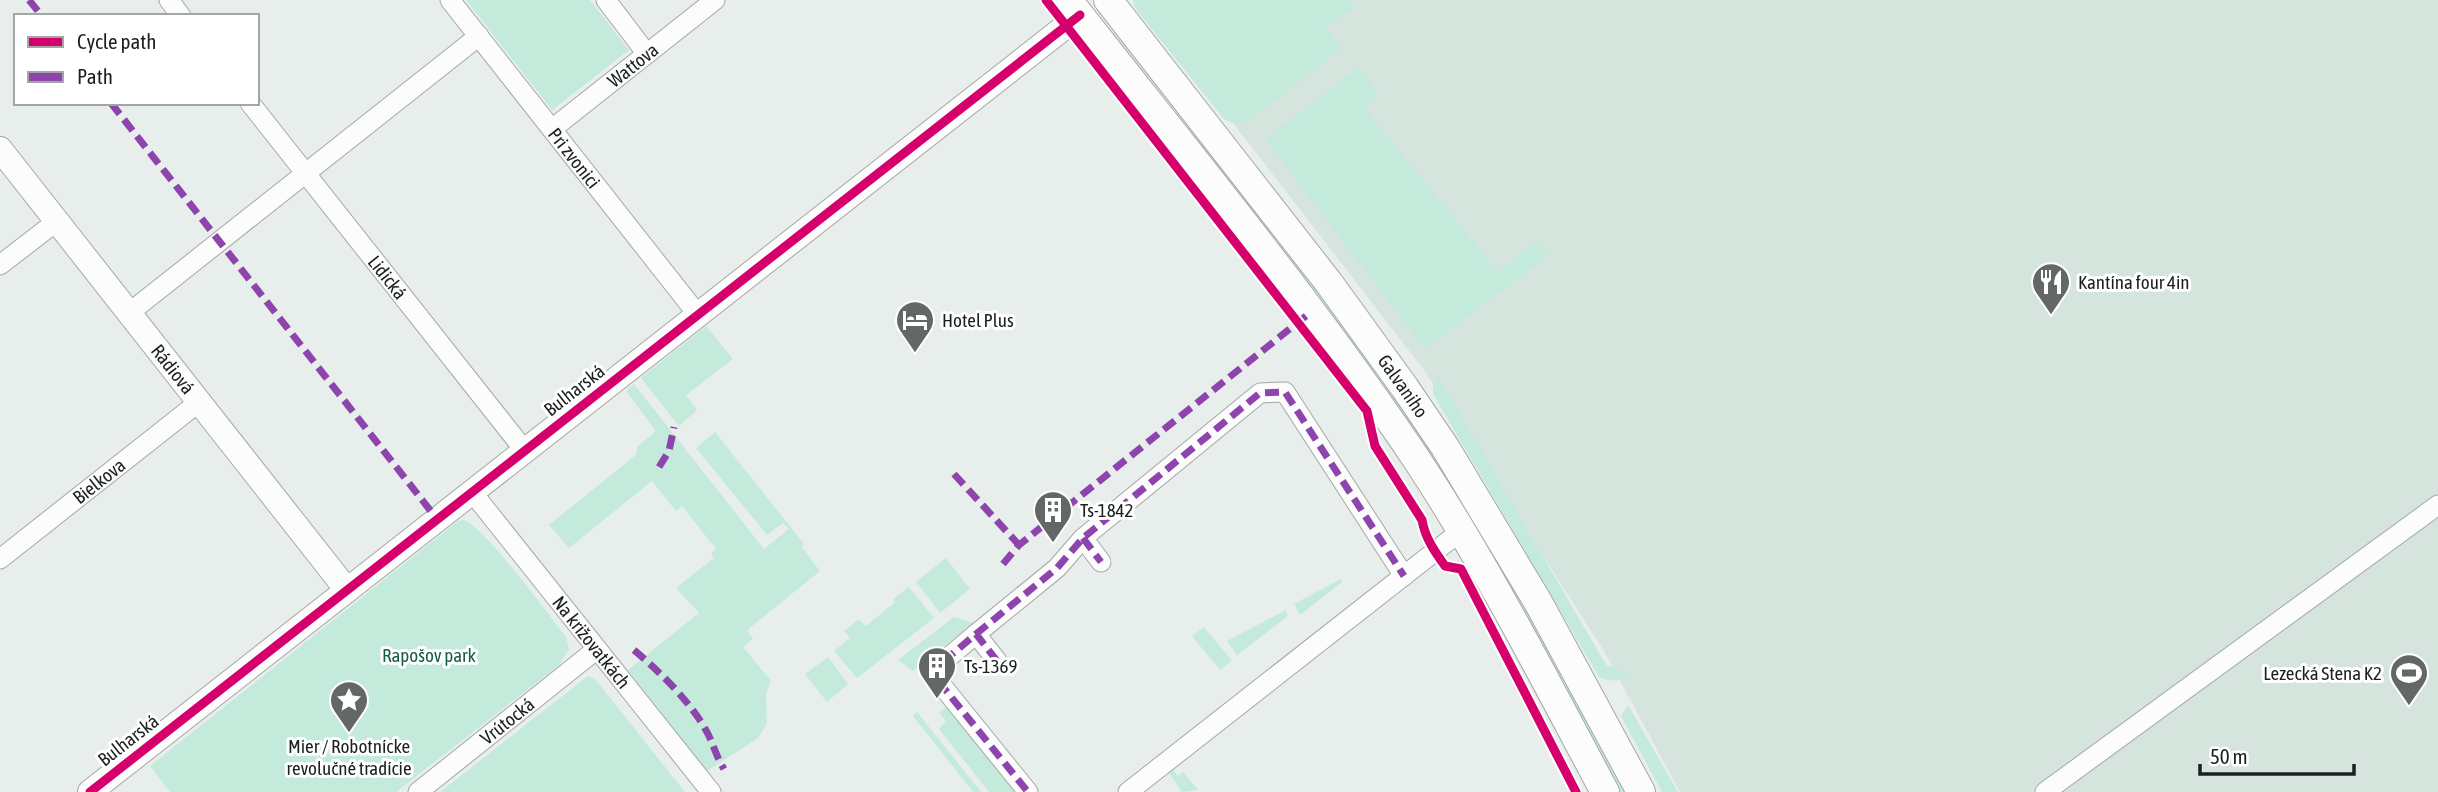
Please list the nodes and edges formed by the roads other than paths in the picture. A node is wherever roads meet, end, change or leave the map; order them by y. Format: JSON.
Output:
{"nodes":[{"id":1,"x":450,"y":0,"type":"edge"},
{"id":2,"x":606,"y":0,"type":"edge"},
{"id":3,"x":715,"y":0,"type":"edge"},
{"id":4,"x":1114,"y":7,"type":"edge"},
{"id":5,"x":1074,"y":8,"type":"edge"},
{"id":6,"x":479,"y":36,"type":"junction"},
{"id":7,"x":647,"y":54,"type":"junction"},
{"id":8,"x":252,"y":105,"type":"edge"},
{"id":9,"x":552,"y":130,"type":"junction"},
{"id":10,"x":0,"y":149,"type":"edge"},
{"id":11,"x":305,"y":173,"type":"junction"},
{"id":12,"x":57,"y":221,"type":"junction"},
{"id":13,"x":0,"y":265,"type":"edge"},
{"id":14,"x":129,"y":313,"type":"junction"},
{"id":15,"x":698,"y":315,"type":"junction"},
{"id":16,"x":199,"y":402,"type":"junction"},
{"id":17,"x":525,"y":451,"type":"junction"},
{"id":18,"x":472,"y":492,"type":"junction"},
{"id":19,"x":2438,"y":505,"type":"edge"},
{"id":20,"x":1461,"y":531,"type":"junction"},
{"id":21,"x":1083,"y":538,"type":"junction"},
{"id":22,"x":0,"y":559,"type":"edge"},
{"id":23,"x":1101,"y":562,"type":"dead end"},
{"id":24,"x":1404,"y":576,"type":"junction"},
{"id":25,"x":347,"y":590,"type":"junction"},
{"id":26,"x":976,"y":634,"type":"junction"},
{"id":27,"x":597,"y":649,"type":"junction"},
{"id":28,"x":997,"y":662,"type":"dead end"},
{"id":29,"x":90,"y":792,"type":"edge"},
{"id":30,"x":418,"y":792,"type":"edge"},
{"id":31,"x":711,"y":792,"type":"edge"},
{"id":32,"x":1028,"y":792,"type":"edge"},
{"id":33,"x":1128,"y":792,"type":"edge"},
{"id":34,"x":1605,"y":792,"type":"edge"},
{"id":35,"x":1641,"y":792,"type":"edge"},
{"id":36,"x":2045,"y":792,"type":"edge"}],
"edges":[{"from":1,"to":6,"type":"street","name":"Pri zvonici"},
{"from":2,"to":7,"type":"street"},
{"from":3,"to":7,"type":"street","name":"Wattova"},
{"from":4,"to":5,"type":"main road","name":"Galvaniho"},
{"from":4,"to":35,"type":"main road","name":"Galvaniho"},
{"from":5,"to":15,"type":"street","name":"Bulharská"},
{"from":5,"to":20,"type":"main road","name":"Galvaniho"},
{"from":6,"to":9,"type":"street","name":"Pri zvonici"},
{"from":6,"to":11,"type":"street"},
{"from":7,"to":9,"type":"street","name":"Wattova"},
{"from":8,"to":11,"type":"street","name":"Lidická"},
{"from":9,"to":15,"type":"street","name":"Pri zvonici"},
{"from":10,"to":12,"type":"street","name":"Rádiová"},
{"from":11,"to":14,"type":"street"},
{"from":11,"to":17,"type":"street","name":"Lidická"},
{"from":12,"to":13,"type":"street"},
{"from":12,"to":14,"type":"street","name":"Rádiová"},
{"from":14,"to":16,"type":"street","name":"Rádiová"},
{"from":15,"to":17,"type":"street","name":"Bulharská"},
{"from":16,"to":22,"type":"street","name":"Bielkova"},
{"from":16,"to":25,"type":"street","name":"Rádiová"},
{"from":17,"to":18,"type":"street","name":"Bulharská"},
{"from":18,"to":25,"type":"street","name":"Bulharská"},
{"from":18,"to":27,"type":"street","name":"Na križovatkách"},
{"from":19,"to":36,"type":"street"},
{"from":20,"to":24,"type":"street"},
{"from":20,"to":34,"type":"main road","name":"Galvaniho"},
{"from":21,"to":23,"type":"street"},
{"from":21,"to":24,"type":"street"},
{"from":21,"to":26,"type":"street"},
{"from":24,"to":33,"type":"street"},
{"from":25,"to":29,"type":"street","name":"Bulharská"},
{"from":26,"to":28,"type":"street"},
{"from":26,"to":32,"type":"street"},
{"from":27,"to":30,"type":"street","name":"Vrútocká"},
{"from":27,"to":31,"type":"street","name":"Na križovatkách"}]}
